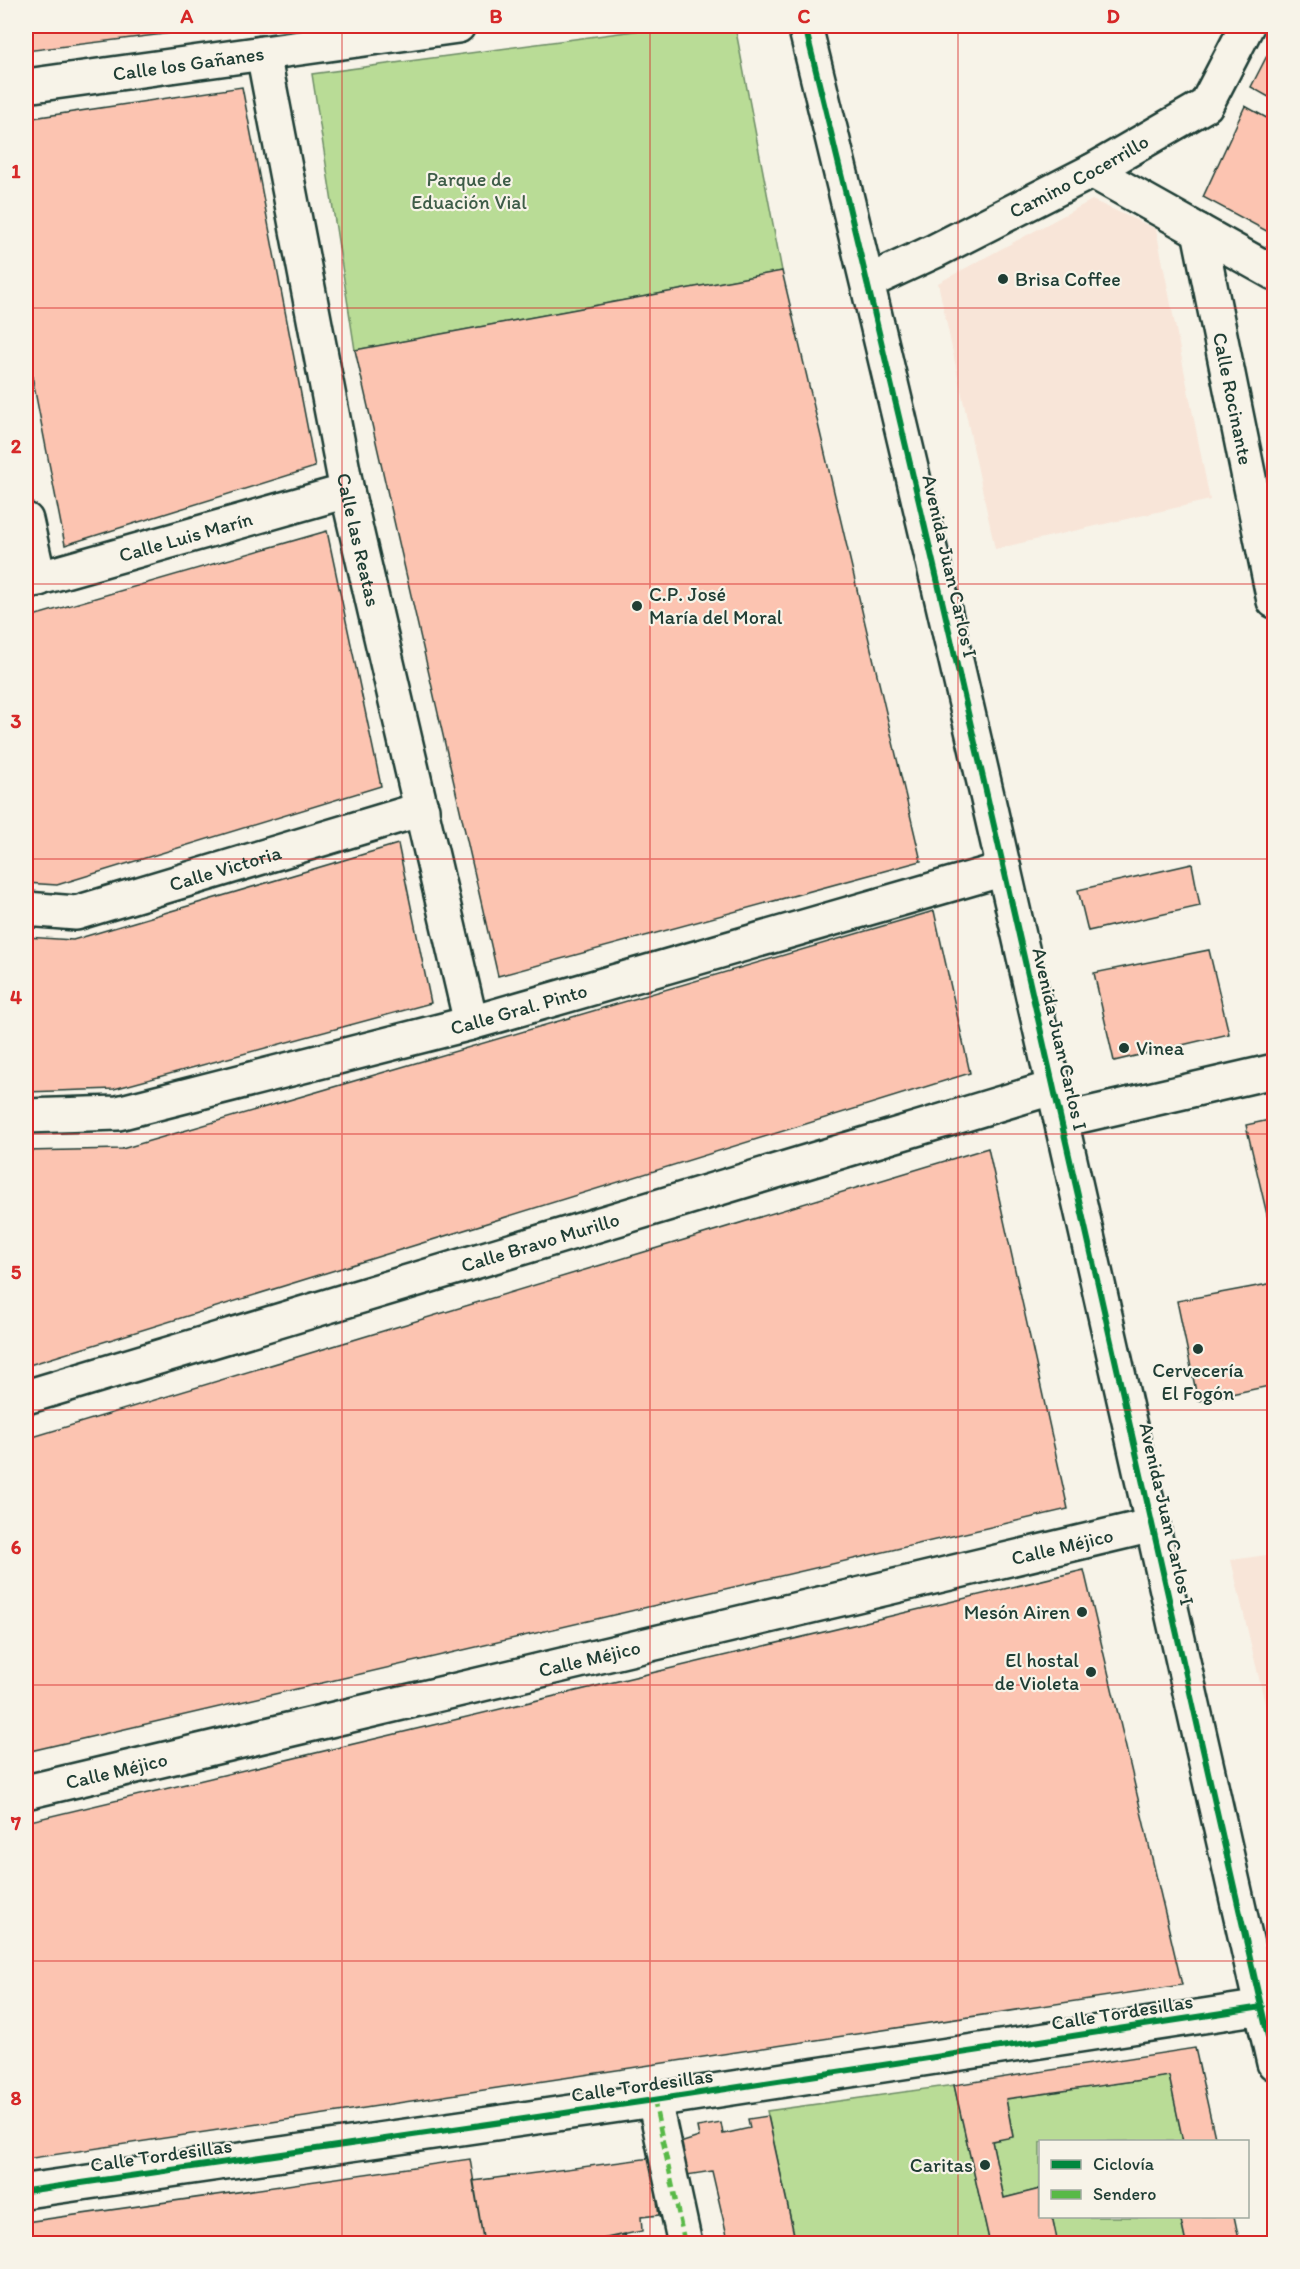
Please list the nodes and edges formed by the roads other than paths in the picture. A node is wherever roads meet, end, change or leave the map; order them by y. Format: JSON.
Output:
{"nodes":[{"id":1,"x":458,"y":26,"type":"edge"},
{"id":2,"x":805,"y":26,"type":"edge"},
{"id":3,"x":1247,"y":26,"type":"edge"},
{"id":4,"x":263,"y":53,"type":"junction"},
{"id":5,"x":26,"y":86,"type":"edge"},
{"id":6,"x":1092,"y":171,"type":"junction"},
{"id":7,"x":1199,"y":231,"type":"junction"},
{"id":8,"x":1275,"y":273,"type":"edge"},
{"id":9,"x":868,"y":282,"type":"junction"},
{"id":10,"x":347,"y":491,"type":"junction"},
{"id":11,"x":26,"y":520,"type":"edge"},
{"id":12,"x":32,"y":580,"type":"edge"},
{"id":13,"x":1275,"y":602,"type":"edge"},
{"id":14,"x":422,"y":809,"type":"junction"},
{"id":15,"x":1004,"y":869,"type":"junction"},
{"id":16,"x":26,"y":909,"type":"edge"},
{"id":17,"x":471,"y":1023,"type":"junction"},
{"id":18,"x":1275,"y":1071,"type":"edge"},
{"id":19,"x":1055,"y":1087,"type":"junction"},
{"id":20,"x":26,"y":1116,"type":"edge"},
{"id":21,"x":1062,"y":1120,"type":"junction"},
{"id":22,"x":26,"y":1397,"type":"edge"},
{"id":23,"x":1153,"y":1525,"type":"junction"},
{"id":24,"x":26,"y":1791,"type":"edge"},
{"id":25,"x":1262,"y":2007,"type":"junction"},
{"id":26,"x":1275,"y":2063,"type":"edge"},
{"id":27,"x":654,"y":2100,"type":"junction"},
{"id":28,"x":26,"y":2191,"type":"edge"},
{"id":29,"x":685,"y":2244,"type":"edge"}],
"edges":[{"from":1,"to":4,"type":"street","name":"Calle los Gañanes"},
{"from":2,"to":9,"type":"street","name":"Avenida Juan Carlos I"},
{"from":3,"to":6,"type":"street","name":"Camino Cocerrillo"},
{"from":4,"to":5,"type":"street","name":"Calle los Gañanes"},
{"from":4,"to":10,"type":"street","name":"Calle las Reatas"},
{"from":6,"to":7,"type":"street"},
{"from":6,"to":9,"type":"street","name":"Camino Cocerrillo"},
{"from":7,"to":8,"type":"street"},
{"from":7,"to":13,"type":"street","name":"Calle Rocinante"},
{"from":9,"to":15,"type":"street","name":"Avenida Juan Carlos I"},
{"from":10,"to":12,"type":"street","name":"Calle Luis Marín"},
{"from":10,"to":14,"type":"street","name":"Calle las Reatas"},
{"from":11,"to":12,"type":"street"},
{"from":14,"to":16,"type":"street","name":"Calle Victoria"},
{"from":14,"to":17,"type":"street","name":"Calle las Reatas"},
{"from":15,"to":17,"type":"street","name":"Calle Gral. Pinto"},
{"from":15,"to":19,"type":"street","name":"Avenida Juan Carlos I"},
{"from":17,"to":20,"type":"street","name":"Calle Gral. Pinto"},
{"from":18,"to":21,"type":"street"},
{"from":19,"to":21,"type":"street","name":"Avenida Juan Carlos I"},
{"from":19,"to":22,"type":"street","name":"Calle Bravo Murillo"},
{"from":21,"to":23,"type":"street","name":"Avenida Juan Carlos I"},
{"from":23,"to":24,"type":"street","name":"Calle Méjico"},
{"from":23,"to":25,"type":"street","name":"Avenida Juan Carlos I"},
{"from":25,"to":26,"type":"street","name":"Avenida Juan Carlos I"},
{"from":25,"to":27,"type":"street","name":"Calle Tordesillas"},
{"from":27,"to":28,"type":"street","name":"Calle Tordesillas"},
{"from":27,"to":29,"type":"street"}]}
